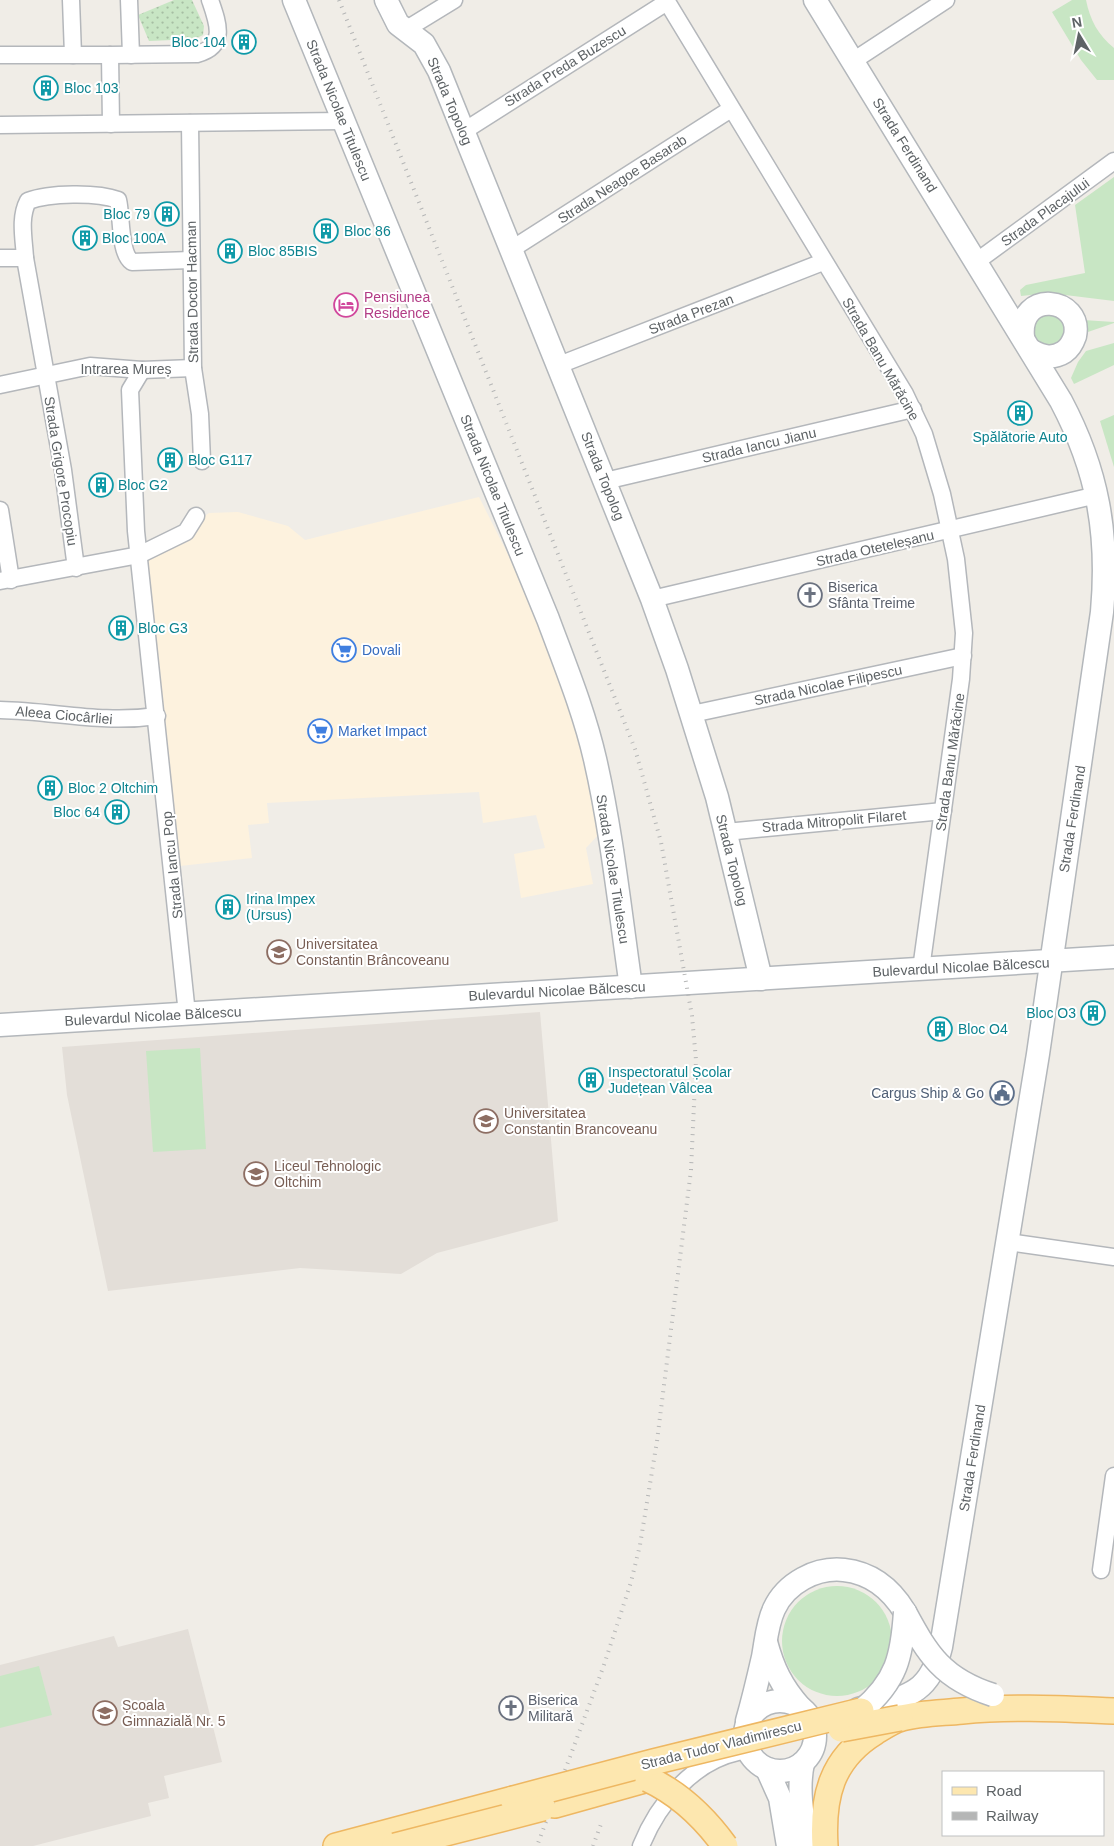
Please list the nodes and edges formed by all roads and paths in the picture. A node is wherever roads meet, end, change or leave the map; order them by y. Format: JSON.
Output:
{"nodes":[{"id":1,"x":71,"y":0,"type":"edge"},
{"id":2,"x":129,"y":0,"type":"edge"},
{"id":3,"x":210,"y":0,"type":"edge"},
{"id":4,"x":294,"y":0,"type":"edge"},
{"id":5,"x":386,"y":0,"type":"edge"},
{"id":6,"x":454,"y":0,"type":"edge"},
{"id":7,"x":816,"y":0,"type":"edge"},
{"id":8,"x":946,"y":0,"type":"edge"},
{"id":9,"x":666,"y":1,"type":"edge"},
{"id":10,"x":405,"y":30,"type":"junction"},
{"id":11,"x":0,"y":55,"type":"edge"},
{"id":12,"x":73,"y":55,"type":"junction"},
{"id":13,"x":110,"y":55,"type":"junction"},
{"id":14,"x":131,"y":55,"type":"junction"},
{"id":15,"x":853,"y":61,"type":"junction"},
{"id":16,"x":731,"y":109,"type":"junction"},
{"id":17,"x":344,"y":121,"type":"junction"},
{"id":18,"x":190,"y":123,"type":"junction"},
{"id":19,"x":111,"y":124,"type":"junction"},
{"id":20,"x":0,"y":126,"type":"edge"},
{"id":21,"x":464,"y":131,"type":"junction"},
{"id":22,"x":1114,"y":162,"type":"edge"},
{"id":23,"x":512,"y":249,"type":"junction"},
{"id":24,"x":0,"y":258,"type":"edge"},
{"id":25,"x":26,"y":258,"type":"junction"},
{"id":26,"x":191,"y":260,"type":"junction"},
{"id":27,"x":823,"y":262,"type":"junction"},
{"id":28,"x":976,"y":262,"type":"junction"},
{"id":29,"x":994,"y":290,"type":"junction"},
{"id":30,"x":1039,"y":305,"type":"junction"},
{"id":31,"x":1027,"y":344,"type":"junction"},
{"id":32,"x":1064,"y":352,"type":"junction"},
{"id":33,"x":558,"y":366,"type":"junction"},
{"id":34,"x":193,"y":368,"type":"junction"},
{"id":35,"x":142,"y":370,"type":"junction"},
{"id":36,"x":46,"y":374,"type":"junction"},
{"id":37,"x":0,"y":385,"type":"edge"},
{"id":38,"x":1061,"y":401,"type":"junction"},
{"id":39,"x":913,"y":409,"type":"junction"},
{"id":40,"x":202,"y":461,"type":"dead end"},
{"id":41,"x":605,"y":480,"type":"junction"},
{"id":42,"x":1097,"y":495,"type":"junction"},
{"id":43,"x":196,"y":516,"type":"dead end"},
{"id":44,"x":1,"y":518,"type":"edge"},
{"id":45,"x":950,"y":530,"type":"junction"},
{"id":46,"x":139,"y":555,"type":"junction"},
{"id":47,"x":76,"y":568,"type":"junction"},
{"id":48,"x":5,"y":581,"type":"edge"},
{"id":49,"x":652,"y":599,"type":"junction"},
{"id":50,"x":964,"y":656,"type":"junction"},
{"id":51,"x":0,"y":710,"type":"edge"},
{"id":52,"x":692,"y":714,"type":"junction"},
{"id":53,"x":157,"y":716,"type":"junction"},
{"id":54,"x":943,"y":811,"type":"junction"},
{"id":55,"x":726,"y":832,"type":"junction"},
{"id":56,"x":1114,"y":957,"type":"edge"},
{"id":57,"x":1051,"y":962,"type":"junction"},
{"id":58,"x":921,"y":969,"type":"junction"},
{"id":59,"x":761,"y":979,"type":"junction"},
{"id":60,"x":631,"y":987,"type":"junction"},
{"id":61,"x":187,"y":1014,"type":"junction"},
{"id":62,"x":0,"y":1025,"type":"edge"},
{"id":63,"x":1008,"y":1242,"type":"junction"},
{"id":64,"x":1114,"y":1257,"type":"edge"},
{"id":65,"x":1114,"y":1476,"type":"edge"},
{"id":66,"x":1101,"y":1570,"type":"dead end"},
{"id":67,"x":905,"y":1612,"type":"junction"},
{"id":68,"x":766,"y":1641,"type":"junction"},
{"id":69,"x":993,"y":1695,"type":"junction"},
{"id":70,"x":1114,"y":1698,"type":"edge"},
{"id":71,"x":804,"y":1710,"type":"junction"},
{"id":72,"x":858,"y":1711,"type":"junction"},
{"id":73,"x":1114,"y":1711,"type":"edge"},
{"id":74,"x":900,"y":1718,"type":"junction"},
{"id":75,"x":748,"y":1721,"type":"junction"},
{"id":76,"x":747,"y":1750,"type":"junction"},
{"id":77,"x":808,"y":1756,"type":"junction"},
{"id":78,"x":767,"y":1769,"type":"junction"},
{"id":79,"x":648,"y":1779,"type":"junction"},
{"id":80,"x":336,"y":1846,"type":"edge"},
{"id":81,"x":395,"y":1846,"type":"edge"},
{"id":82,"x":641,"y":1846,"type":"edge"},
{"id":83,"x":725,"y":1846,"type":"edge"},
{"id":84,"x":788,"y":1846,"type":"edge"},
{"id":85,"x":808,"y":1846,"type":"edge"},
{"id":86,"x":825,"y":1846,"type":"edge"}],
"edges":[{"from":1,"to":12,"type":"street"},
{"from":2,"to":14,"type":"street"},
{"from":3,"to":14,"type":"street"},
{"from":4,"to":17,"type":"main road","name":"Strada Nicolae Titulescu"},
{"from":5,"to":10,"type":"main road","name":"Strada Topolog"},
{"from":6,"to":10,"type":"street"},
{"from":7,"to":15,"type":"main road","name":"Strada Ferdinand"},
{"from":8,"to":15,"type":"street"},
{"from":9,"to":16,"type":"street","name":"Strada Banu Mărăcine"},
{"from":9,"to":21,"type":"street","name":"Strada Preda Buzescu"},
{"from":10,"to":21,"type":"main road","name":"Strada Topolog"},
{"from":11,"to":12,"type":"street"},
{"from":12,"to":13,"type":"street"},
{"from":13,"to":14,"type":"street"},
{"from":13,"to":19,"type":"street"},
{"from":15,"to":28,"type":"main road","name":"Strada Ferdinand"},
{"from":16,"to":23,"type":"street","name":"Strada Neagoe Basarab"},
{"from":16,"to":27,"type":"street","name":"Strada Banu Mărăcine"},
{"from":17,"to":18,"type":"street"},
{"from":17,"to":60,"type":"main road","name":"Strada Nicolae Titulescu"},
{"from":18,"to":19,"type":"street"},
{"from":18,"to":26,"type":"street","name":"Strada Doctor Hacman"},
{"from":19,"to":20,"type":"street"},
{"from":21,"to":23,"type":"main road","name":"Strada Topolog"},
{"from":22,"to":28,"type":"street","name":"Strada Placajului"},
{"from":23,"to":33,"type":"main road","name":"Strada Topolog"},
{"from":24,"to":25,"type":"street"},
{"from":25,"to":26,"type":"street","name":"Strada Grigore Procopiu"},
{"from":25,"to":36,"type":"street","name":"Strada Grigore Procopiu"},
{"from":26,"to":34,"type":"street","name":"Strada Doctor Hacman"},
{"from":27,"to":33,"type":"street","name":"Strada Prezan"},
{"from":27,"to":39,"type":"street","name":"Strada Banu Mărăcine"},
{"from":28,"to":29,"type":"main road","name":"Strada Ferdinand"},
{"from":29,"to":30,"type":"main road","name":"Strada Ferdinand"},
{"from":29,"to":31,"type":"main road","name":"Strada Ferdinand"},
{"from":30,"to":31,"type":"main road"},
{"from":30,"to":32,"type":"main road","name":"Strada Ferdinand"},
{"from":31,"to":32,"type":"main road"},
{"from":31,"to":38,"type":"main road","name":"Strada Ferdinand"},
{"from":32,"to":38,"type":"main road","name":"Strada Ferdinand"},
{"from":33,"to":41,"type":"main road","name":"Strada Topolog"},
{"from":34,"to":35,"type":"street","name":"Intrarea Mureș"},
{"from":34,"to":40,"type":"street","name":"Strada Doctor Hacman"},
{"from":35,"to":36,"type":"street","name":"Intrarea Mureș"},
{"from":35,"to":46,"type":"street"},
{"from":36,"to":37,"type":"street","name":"Intrarea Mureș"},
{"from":36,"to":47,"type":"street","name":"Strada Grigore Procopiu"},
{"from":38,"to":42,"type":"main road","name":"Strada Ferdinand"},
{"from":39,"to":41,"type":"street","name":"Strada Iancu Jianu"},
{"from":39,"to":45,"type":"street","name":"Strada Banu Mărăcine"},
{"from":41,"to":49,"type":"main road","name":"Strada Topolog"},
{"from":42,"to":45,"type":"street","name":"Strada Oteteleșanu"},
{"from":42,"to":57,"type":"main road","name":"Strada Ferdinand"},
{"from":43,"to":46,"type":"street"},
{"from":44,"to":48,"type":"street"},
{"from":45,"to":49,"type":"street","name":"Strada Oteteleșanu"},
{"from":45,"to":50,"type":"street","name":"Strada Banu Mărăcine"},
{"from":46,"to":47,"type":"street"},
{"from":46,"to":53,"type":"street"},
{"from":47,"to":48,"type":"street"},
{"from":49,"to":52,"type":"main road","name":"Strada Topolog"},
{"from":50,"to":52,"type":"street","name":"Strada Nicolae Filipescu"},
{"from":50,"to":54,"type":"street","name":"Strada Banu Mărăcine"},
{"from":51,"to":53,"type":"street","name":"Aleea Ciocârliei"},
{"from":52,"to":55,"type":"main road","name":"Strada Topolog"},
{"from":53,"to":61,"type":"street","name":"Strada Iancu Pop"},
{"from":54,"to":55,"type":"street","name":"Strada Mitropolit Filaret"},
{"from":54,"to":58,"type":"street","name":"Strada Banu Mărăcine"},
{"from":55,"to":59,"type":"main road","name":"Strada Topolog"},
{"from":56,"to":57,"type":"main road","name":"Bulevardul Nicolae Bălcescu"},
{"from":57,"to":58,"type":"main road","name":"Bulevardul Nicolae Bălcescu"},
{"from":57,"to":63,"type":"main road","name":"Strada Ferdinand"},
{"from":58,"to":59,"type":"main road","name":"Bulevardul Nicolae Bălcescu"},
{"from":59,"to":60,"type":"main road","name":"Bulevardul Nicolae Bălcescu"},
{"from":60,"to":61,"type":"main road","name":"Bulevardul Nicolae Bălcescu"},
{"from":61,"to":62,"type":"main road","name":"Bulevardul Nicolae Bălcescu"},
{"from":63,"to":64,"type":"street"},
{"from":63,"to":72,"type":"main road","name":"Strada Ferdinand"},
{"from":65,"to":66,"type":"street"},
{"from":67,"to":68,"type":"main road"},
{"from":67,"to":69,"type":"main road","bridge":true},
{"from":67,"to":72,"type":"main road","bridge":true},
{"from":68,"to":71,"type":"main road"},
{"from":68,"to":75,"type":"main road"},
{"from":69,"to":70,"type":"main road","name":"Strada Tudor Vladimirescu"},
{"from":69,"to":72,"type":"main road","name":"Strada Tudor Vladimirescu","bridge":true},
{"from":71,"to":72,"type":"main road"},
{"from":71,"to":75,"type":"main road"},
{"from":71,"to":77,"type":"main road"},
{"from":72,"to":77,"type":"main road"},
{"from":72,"to":80,"type":"main road","name":"Strada Tudor Vladimirescu","bridge":true},
{"from":73,"to":74,"type":"main road","name":"Strada Tudor Vladimirescu"},
{"from":74,"to":79,"type":"main road","name":"Strada Tudor Vladimirescu","bridge":true},
{"from":74,"to":86,"type":"main road"},
{"from":75,"to":76,"type":"main road"},
{"from":76,"to":78,"type":"main road"},
{"from":76,"to":82,"type":"street"},
{"from":77,"to":78,"type":"main road"},
{"from":77,"to":85,"type":"main road"},
{"from":78,"to":84,"type":"main road"},
{"from":79,"to":81,"type":"main road","name":"Strada Tudor Vladimirescu","bridge":true},
{"from":79,"to":83,"type":"main road","bridge":true}]}
